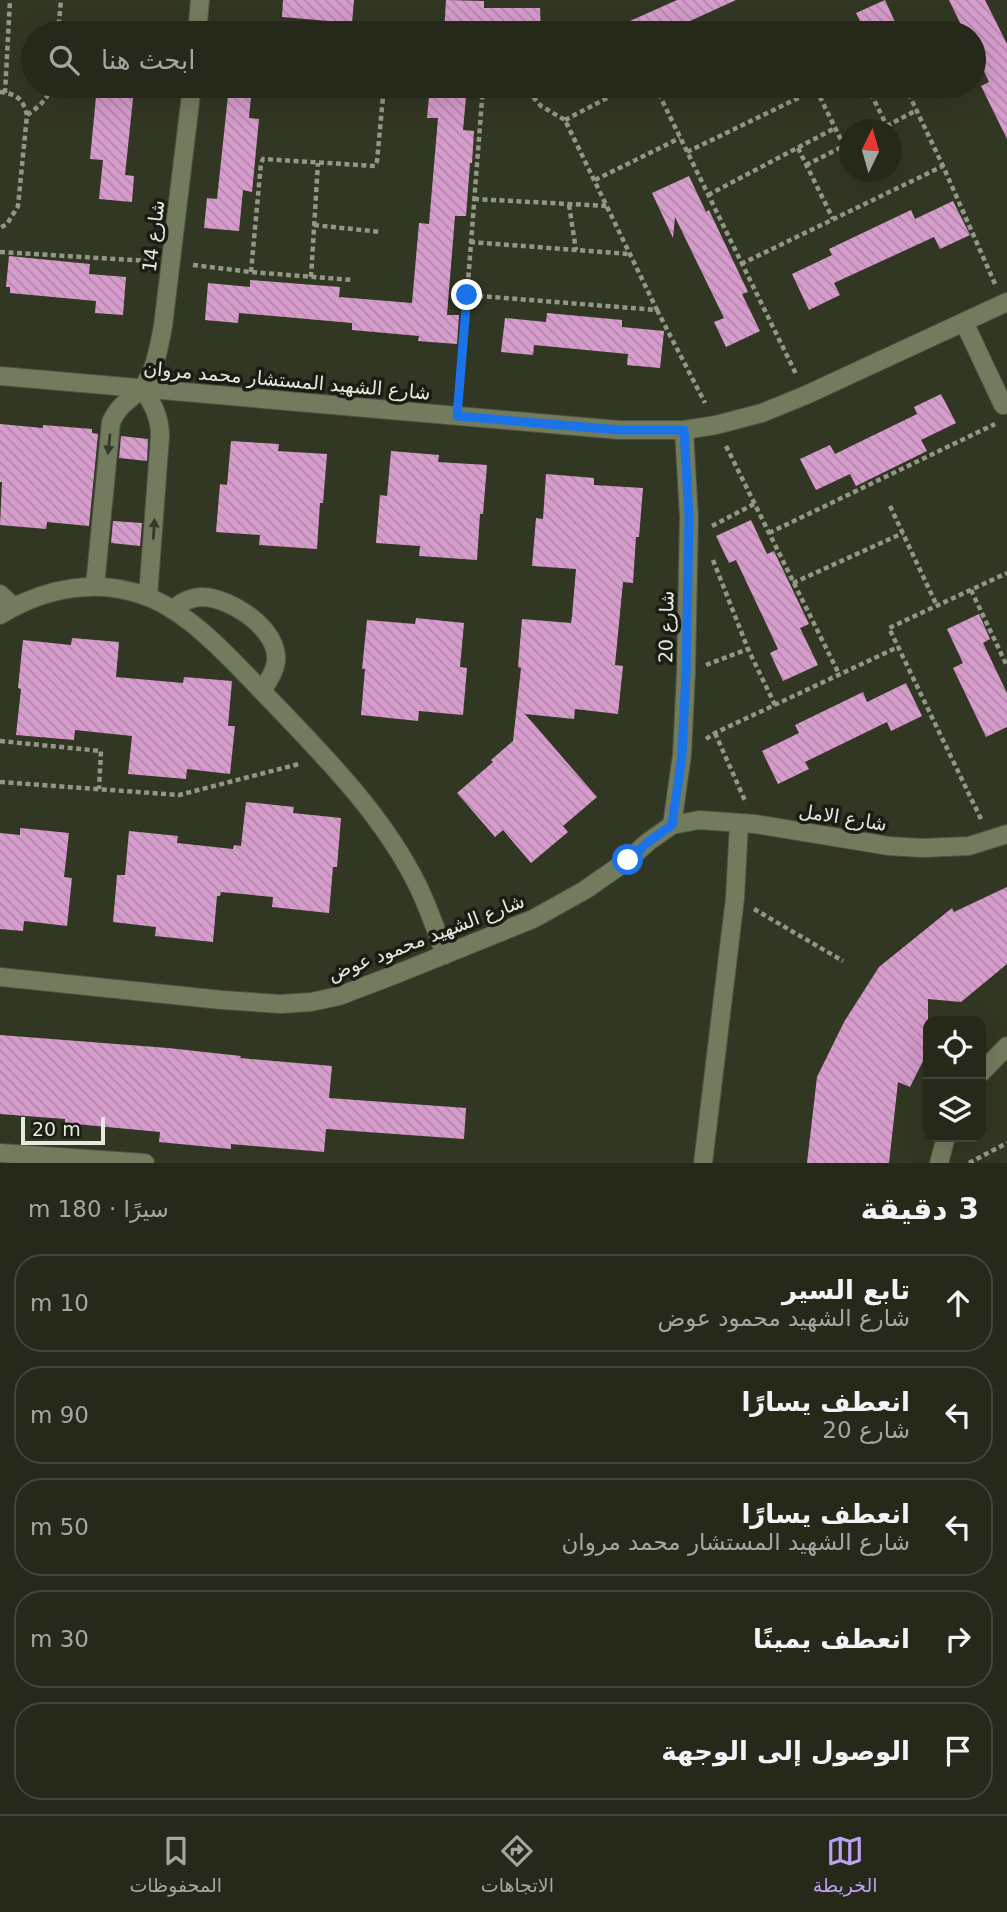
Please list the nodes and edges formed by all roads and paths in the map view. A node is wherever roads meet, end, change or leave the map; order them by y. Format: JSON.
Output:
{"nodes":[{"id":1,"x":10,"y":0,"type":"edge"},
{"id":2,"x":61,"y":0,"type":"edge"},
{"id":3,"x":200,"y":0,"type":"edge"},
{"id":4,"x":59,"y":21,"type":"edge"},
{"id":5,"x":198,"y":21,"type":"edge"},
{"id":6,"x":3,"y":93,"type":"edge"},
{"id":7,"x":46,"y":98,"type":"edge"},
{"id":8,"x":191,"y":98,"type":"edge"},
{"id":9,"x":383,"y":98,"type":"edge"},
{"id":10,"x":482,"y":98,"type":"edge"},
{"id":11,"x":534,"y":98,"type":"edge"},
{"id":12,"x":607,"y":98,"type":"edge"},
{"id":13,"x":661,"y":98,"type":"edge"},
{"id":14,"x":798,"y":98,"type":"edge"},
{"id":15,"x":820,"y":98,"type":"edge"},
{"id":16,"x":873,"y":98,"type":"edge"},
{"id":17,"x":911,"y":98,"type":"edge"},
{"id":18,"x":917,"y":110,"type":"junction"},
{"id":19,"x":27,"y":115,"type":"junction"},
{"id":20,"x":884,"y":119,"type":"edge"},
{"id":21,"x":900,"y":119,"type":"edge"},
{"id":22,"x":565,"y":120,"type":"junction"},
{"id":23,"x":835,"y":128,"type":"junction"},
{"id":24,"x":839,"y":134,"type":"edge"},
{"id":25,"x":680,"y":138,"type":"junction"},
{"id":26,"x":798,"y":148,"type":"junction"},
{"id":27,"x":839,"y":149,"type":"edge"},
{"id":28,"x":687,"y":152,"type":"junction"},
{"id":29,"x":318,"y":163,"type":"junction"},
{"id":30,"x":806,"y":165,"type":"junction"},
{"id":31,"x":943,"y":166,"type":"junction"},
{"id":32,"x":595,"y":180,"type":"junction"},
{"id":33,"x":708,"y":195,"type":"junction"},
{"id":34,"x":474,"y":199,"type":"junction"},
{"id":35,"x":569,"y":205,"type":"junction"},
{"id":36,"x":608,"y":206,"type":"junction"},
{"id":37,"x":833,"y":219,"type":"junction"},
{"id":38,"x":314,"y":225,"type":"junction"},
{"id":39,"x":0,"y":228,"type":"edge"},
{"id":40,"x":381,"y":232,"type":"dead end"},
{"id":41,"x":470,"y":242,"type":"junction"},
{"id":42,"x":576,"y":250,"type":"junction"},
{"id":43,"x":0,"y":252,"type":"edge"},
{"id":44,"x":629,"y":254,"type":"junction"},
{"id":45,"x":172,"y":263,"type":"junction"},
{"id":46,"x":741,"y":264,"type":"junction"},
{"id":47,"x":251,"y":272,"type":"junction"},
{"id":48,"x":311,"y":277,"type":"junction"},
{"id":49,"x":352,"y":281,"type":"dead end"},
{"id":50,"x":467,"y":295,"type":"junction"},
{"id":51,"x":1006,"y":303,"type":"edge"},
{"id":52,"x":657,"y":310,"type":"junction"},
{"id":53,"x":964,"y":322,"type":"junction"},
{"id":54,"x":0,"y":376,"type":"edge"},
{"id":55,"x":142,"y":388,"type":"junction"},
{"id":56,"x":806,"y":396,"type":"junction"},
{"id":57,"x":1005,"y":411,"type":"edge"},
{"id":58,"x":457,"y":416,"type":"junction"},
{"id":59,"x":716,"y":425,"type":"junction"},
{"id":60,"x":684,"y":430,"type":"junction"},
{"id":61,"x":754,"y":504,"type":"junction"},
{"id":62,"x":890,"y":506,"type":"dead end"},
{"id":63,"x":689,"y":517,"type":"junction"},
{"id":64,"x":769,"y":533,"type":"junction"},
{"id":65,"x":902,"y":533,"type":"junction"},
{"id":66,"x":710,"y":555,"type":"dead end"},
{"id":67,"x":1007,"y":573,"type":"edge"},
{"id":68,"x":793,"y":583,"type":"junction"},
{"id":69,"x":95,"y":586,"type":"junction"},
{"id":70,"x":971,"y":590,"type":"junction"},
{"id":71,"x":0,"y":594,"type":"edge"},
{"id":72,"x":148,"y":597,"type":"junction"},
{"id":73,"x":937,"y":606,"type":"junction"},
{"id":74,"x":173,"y":610,"type":"junction"},
{"id":75,"x":7,"y":611,"type":"edge"},
{"id":76,"x":898,"y":647,"type":"junction"},
{"id":77,"x":748,"y":649,"type":"junction"},
{"id":78,"x":1007,"y":666,"type":"edge"},
{"id":79,"x":686,"y":672,"type":"junction"},
{"id":80,"x":839,"y":674,"type":"junction"},
{"id":81,"x":262,"y":690,"type":"junction"},
{"id":82,"x":775,"y":705,"type":"junction"},
{"id":83,"x":715,"y":733,"type":"junction"},
{"id":84,"x":0,"y":741,"type":"edge"},
{"id":85,"x":682,"y":755,"type":"junction"},
{"id":86,"x":325,"y":757,"type":"junction"},
{"id":87,"x":0,"y":782,"type":"edge"},
{"id":88,"x":99,"y":789,"type":"junction"},
{"id":89,"x":747,"y":823,"type":"junction"},
{"id":90,"x":672,"y":825,"type":"junction"},
{"id":91,"x":999,"y":836,"type":"edge"},
{"id":92,"x":735,"y":898,"type":"junction"},
{"id":93,"x":445,"y":956,"type":"junction"},
{"id":94,"x":843,"y":961,"type":"dead end"},
{"id":95,"x":0,"y":977,"type":"edge"},
{"id":96,"x":1007,"y":1046,"type":"edge"},
{"id":97,"x":986,"y":1068,"type":"edge"},
{"id":98,"x":945,"y":1142,"type":"edge"},
{"id":99,"x":1007,"y":1143,"type":"edge"},
{"id":100,"x":0,"y":1153,"type":"edge"},
{"id":101,"x":145,"y":1163,"type":"edge"},
{"id":102,"x":704,"y":1163,"type":"edge"},
{"id":103,"x":939,"y":1163,"type":"edge"},
{"id":104,"x":969,"y":1163,"type":"edge"}],
"edges":[{"from":1,"to":6,"type":"path"},
{"from":2,"to":4,"type":"path"},
{"from":3,"to":5,"type":"street"},
{"from":6,"to":19,"type":"path"},
{"from":7,"to":19,"type":"path"},
{"from":8,"to":45,"type":"street","name":"شارع 14"},
{"from":9,"to":29,"type":"path"},
{"from":10,"to":34,"type":"path"},
{"from":11,"to":22,"type":"path"},
{"from":12,"to":22,"type":"path"},
{"from":13,"to":25,"type":"path"},
{"from":14,"to":28,"type":"path"},
{"from":15,"to":23,"type":"path"},
{"from":16,"to":20,"type":"path"},
{"from":17,"to":18,"type":"path"},
{"from":18,"to":21,"type":"path"},
{"from":18,"to":31,"type":"path"},
{"from":19,"to":39,"type":"path"},
{"from":22,"to":32,"type":"path"},
{"from":23,"to":24,"type":"path"},
{"from":23,"to":26,"type":"path"},
{"from":25,"to":28,"type":"path"},
{"from":25,"to":32,"type":"path"},
{"from":26,"to":30,"type":"path"},
{"from":26,"to":33,"type":"path"},
{"from":27,"to":30,"type":"path"},
{"from":28,"to":33,"type":"path"},
{"from":29,"to":38,"type":"path"},
{"from":29,"to":47,"type":"path"},
{"from":30,"to":37,"type":"path"},
{"from":31,"to":37,"type":"path"},
{"from":31,"to":51,"type":"path"},
{"from":32,"to":36,"type":"path"},
{"from":33,"to":46,"type":"path"},
{"from":34,"to":35,"type":"path"},
{"from":34,"to":41,"type":"path"},
{"from":35,"to":36,"type":"path"},
{"from":35,"to":42,"type":"path"},
{"from":36,"to":44,"type":"path"},
{"from":37,"to":46,"type":"path"},
{"from":38,"to":40,"type":"path"},
{"from":38,"to":48,"type":"path"},
{"from":41,"to":42,"type":"path"},
{"from":41,"to":50,"type":"path"},
{"from":42,"to":44,"type":"path"},
{"from":43,"to":45,"type":"path"},
{"from":44,"to":52,"type":"path"},
{"from":45,"to":47,"type":"path"},
{"from":45,"to":55,"type":"street","name":"شارع 14"},
{"from":46,"to":56,"type":"path"},
{"from":47,"to":48,"type":"path"},
{"from":48,"to":49,"type":"path"},
{"from":50,"to":52,"type":"path"},
{"from":50,"to":58,"type":"path"},
{"from":51,"to":53,"type":"street","name":"شارع الشهيد المستشار محمد مروان"},
{"from":52,"to":59,"type":"path"},
{"from":53,"to":56,"type":"street","name":"شارع الشهيد المستشار محمد مروان"},
{"from":53,"to":57,"type":"street"},
{"from":54,"to":55,"type":"street","name":"شارع الشهيد المستشار محمد مروان"},
{"from":55,"to":58,"type":"street","name":"شارع الشهيد المستشار محمد مروان"},
{"from":55,"to":69,"type":"street","one_way":true},
{"from":72,"to":55,"type":"street","one_way":true},
{"from":56,"to":59,"type":"street","name":"شارع الشهيد المستشار محمد مروان"},
{"from":57,"to":64,"type":"path"},
{"from":58,"to":60,"type":"street","name":"شارع الشهيد المستشار محمد مروان"},
{"from":59,"to":60,"type":"street","name":"شارع الشهيد المستشار محمد مروان"},
{"from":59,"to":61,"type":"path"},
{"from":60,"to":63,"type":"street","name":"شارع 20"},
{"from":61,"to":63,"type":"path"},
{"from":61,"to":64,"type":"path"},
{"from":62,"to":65,"type":"path"},
{"from":63,"to":79,"type":"street","name":"شارع 20"},
{"from":64,"to":68,"type":"path"},
{"from":65,"to":68,"type":"path"},
{"from":65,"to":73,"type":"path"},
{"from":66,"to":77,"type":"path"},
{"from":67,"to":70,"type":"path"},
{"from":68,"to":80,"type":"path"},
{"from":69,"to":72,"type":"street"},
{"from":69,"to":75,"type":"street"},
{"from":70,"to":73,"type":"path"},
{"from":70,"to":78,"type":"path"},
{"from":71,"to":75,"type":"street"},
{"from":72,"to":74,"type":"street"},
{"from":73,"to":76,"type":"path"},
{"from":74,"to":81,"type":"street"},
{"from":74,"to":81,"type":"street"},
{"from":76,"to":80,"type":"path"},
{"from":76,"to":91,"type":"path"},
{"from":77,"to":79,"type":"path"},
{"from":77,"to":82,"type":"path"},
{"from":79,"to":85,"type":"street","name":"شارع 20"},
{"from":80,"to":82,"type":"path"},
{"from":81,"to":86,"type":"street"},
{"from":82,"to":83,"type":"path"},
{"from":83,"to":85,"type":"path"},
{"from":83,"to":89,"type":"path"},
{"from":84,"to":88,"type":"path"},
{"from":85,"to":90,"type":"street","name":"شارع 20"},
{"from":86,"to":88,"type":"path"},
{"from":86,"to":93,"type":"street"},
{"from":87,"to":88,"type":"path"},
{"from":89,"to":90,"type":"street","name":"شارع الامل"},
{"from":89,"to":91,"type":"street","name":"شارع الامل"},
{"from":89,"to":92,"type":"street"},
{"from":90,"to":93,"type":"street","name":"شارع الشهيد محمود عوض"},
{"from":92,"to":94,"type":"path"},
{"from":92,"to":102,"type":"street"},
{"from":93,"to":95,"type":"street","name":"شارع الشهيد محمود عوض"},
{"from":96,"to":97,"type":"street"},
{"from":98,"to":103,"type":"street"},
{"from":99,"to":104,"type":"path"},
{"from":100,"to":101,"type":"street"}]}
